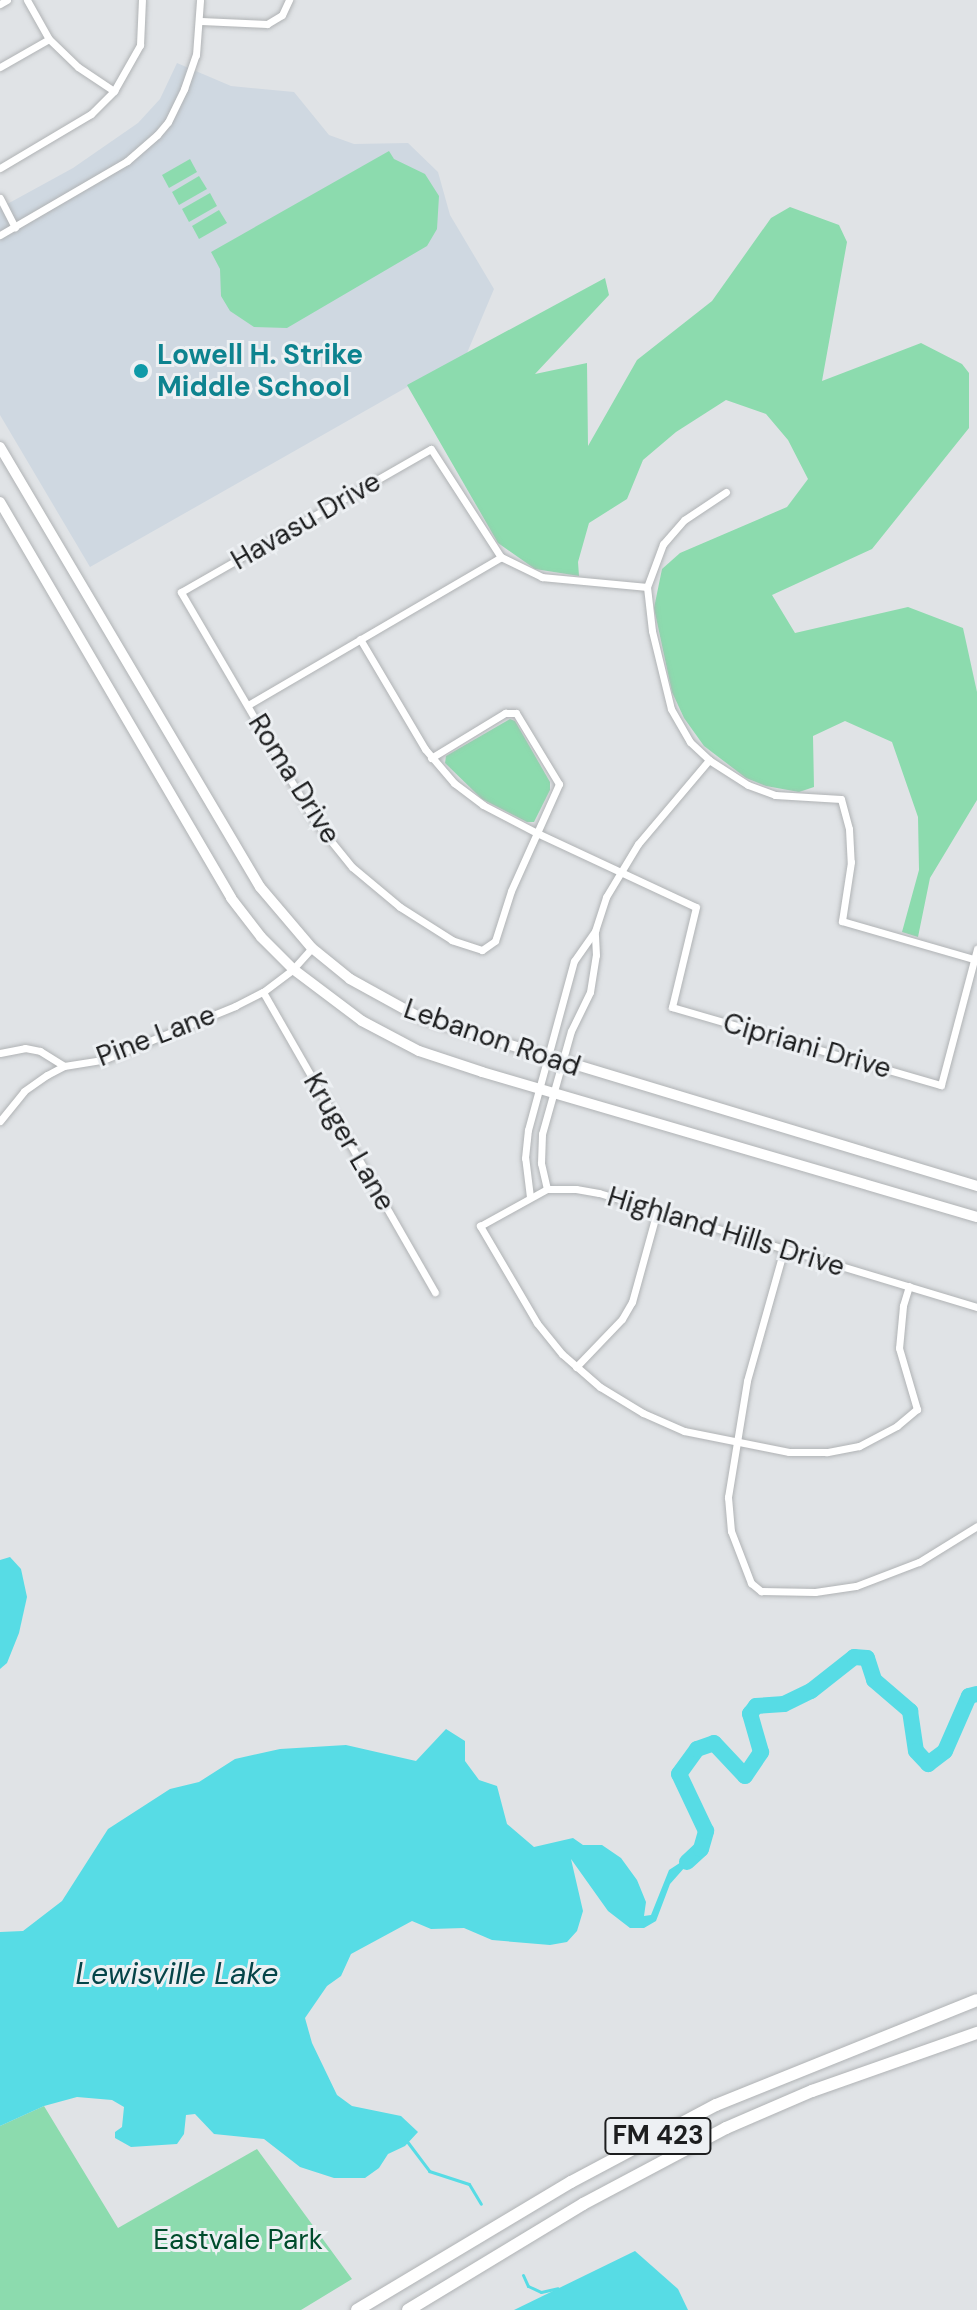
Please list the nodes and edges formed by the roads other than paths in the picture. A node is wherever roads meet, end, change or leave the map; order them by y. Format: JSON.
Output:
{"nodes":[{"id":1,"x":7,"y":0,"type":"edge"},
{"id":2,"x":27,"y":0,"type":"edge"},
{"id":3,"x":142,"y":0,"type":"edge"},
{"id":4,"x":200,"y":0,"type":"edge"},
{"id":5,"x":289,"y":0,"type":"edge"},
{"id":6,"x":0,"y":4,"type":"edge"},
{"id":7,"x":201,"y":21,"type":"junction"},
{"id":8,"x":49,"y":39,"type":"junction"},
{"id":9,"x":0,"y":67,"type":"edge"},
{"id":10,"x":114,"y":91,"type":"junction"},
{"id":11,"x":0,"y":168,"type":"edge"},
{"id":12,"x":0,"y":198,"type":"edge"},
{"id":13,"x":15,"y":227,"type":"junction"},
{"id":14,"x":0,"y":235,"type":"edge"},
{"id":15,"x":0,"y":447,"type":"edge"},
{"id":16,"x":726,"y":492,"type":"dead end"},
{"id":17,"x":0,"y":502,"type":"edge"},
{"id":18,"x":501,"y":557,"type":"junction"},
{"id":19,"x":647,"y":587,"type":"junction"},
{"id":20,"x":181,"y":592,"type":"joint"},
{"id":21,"x":360,"y":639,"type":"junction"},
{"id":22,"x":248,"y":705,"type":"junction"},
{"id":23,"x":431,"y":758,"type":"junction"},
{"id":24,"x":709,"y":760,"type":"junction"},
{"id":25,"x":537,"y":833,"type":"junction"},
{"id":26,"x":620,"y":870,"type":"junction"},
{"id":27,"x":595,"y":931,"type":"junction"},
{"id":28,"x":312,"y":948,"type":"junction"},
{"id":29,"x":977,"y":949,"type":"edge"},
{"id":30,"x":976,"y":960,"type":"edge"},
{"id":31,"x":293,"y":969,"type":"junction"},
{"id":32,"x":263,"y":992,"type":"junction"},
{"id":33,"x":0,"y":1053,"type":"edge"},
{"id":34,"x":546,"y":1058,"type":"junction"},
{"id":35,"x":563,"y":1063,"type":"junction"},
{"id":36,"x":64,"y":1066,"type":"junction"},
{"id":37,"x":539,"y":1088,"type":"junction"},
{"id":38,"x":556,"y":1093,"type":"junction"},
{"id":39,"x":0,"y":1121,"type":"edge"},
{"id":40,"x":977,"y":1186,"type":"edge"},
{"id":41,"x":547,"y":1189,"type":"junction"},
{"id":42,"x":530,"y":1197,"type":"junction"},
{"id":43,"x":657,"y":1211,"type":"junction"},
{"id":44,"x":977,"y":1217,"type":"edge"},
{"id":45,"x":784,"y":1249,"type":"junction"},
{"id":46,"x":909,"y":1286,"type":"junction"},
{"id":47,"x":435,"y":1292,"type":"dead end"},
{"id":48,"x":977,"y":1307,"type":"edge"},
{"id":49,"x":576,"y":1367,"type":"junction"},
{"id":50,"x":738,"y":1443,"type":"junction"},
{"id":51,"x":977,"y":1526,"type":"edge"},
{"id":52,"x":977,"y":2000,"type":"edge"},
{"id":53,"x":977,"y":2033,"type":"edge"},
{"id":54,"x":621,"y":2155,"type":"junction"},
{"id":55,"x":633,"y":2177,"type":"junction"},
{"id":56,"x":357,"y":2310,"type":"edge"},
{"id":57,"x":408,"y":2310,"type":"edge"}],
"edges":[{"from":1,"to":6,"type":"street"},
{"from":2,"to":8,"type":"street"},
{"from":3,"to":10,"type":"street"},
{"from":4,"to":7,"type":"street"},
{"from":5,"to":7,"type":"street"},
{"from":7,"to":13,"type":"street"},
{"from":8,"to":9,"type":"street"},
{"from":8,"to":10,"type":"street"},
{"from":10,"to":11,"type":"street"},
{"from":12,"to":13,"type":"street"},
{"from":13,"to":14,"type":"street"},
{"from":15,"to":28,"type":"main road","name":"Lebanon Road"},
{"from":16,"to":19,"type":"street"},
{"from":17,"to":31,"type":"main road","name":"Lebanon Road"},
{"from":18,"to":19,"type":"street"},
{"from":18,"to":20,"type":"street","name":"Havasu Drive"},
{"from":18,"to":21,"type":"street"},
{"from":19,"to":24,"type":"street"},
{"from":20,"to":22,"type":"street","name":"Roma Drive"},
{"from":21,"to":22,"type":"street"},
{"from":21,"to":23,"type":"street"},
{"from":22,"to":25,"type":"street","name":"Roma Drive"},
{"from":23,"to":25,"type":"street"},
{"from":23,"to":25,"type":"street"},
{"from":24,"to":26,"type":"street"},
{"from":24,"to":30,"type":"street"},
{"from":25,"to":26,"type":"street"},
{"from":26,"to":27,"type":"street"},
{"from":26,"to":30,"type":"street","name":"Cipriani Drive"},
{"from":27,"to":34,"type":"street"},
{"from":27,"to":35,"type":"street"},
{"from":28,"to":31,"type":"street","name":"Pine Lane"},
{"from":28,"to":34,"type":"main road","name":"Lebanon Road"},
{"from":29,"to":30,"type":"street"},
{"from":31,"to":32,"type":"street","name":"Pine Lane"},
{"from":31,"to":37,"type":"main road","name":"Lebanon Road"},
{"from":32,"to":36,"type":"street","name":"Pine Lane"},
{"from":32,"to":47,"type":"street","name":"Kruger Lane"},
{"from":33,"to":36,"type":"street"},
{"from":34,"to":35,"type":"main road","name":"Lebanon Road"},
{"from":34,"to":37,"type":"street"},
{"from":35,"to":38,"type":"street"},
{"from":35,"to":40,"type":"main road","name":"Lebanon Road"},
{"from":36,"to":39,"type":"street","name":"Pine Lane"},
{"from":37,"to":38,"type":"main road","name":"Lebanon Road"},
{"from":37,"to":42,"type":"street"},
{"from":38,"to":41,"type":"street"},
{"from":38,"to":44,"type":"main road","name":"Lebanon Road"},
{"from":41,"to":42,"type":"street","name":"Highland Hills Drive"},
{"from":41,"to":43,"type":"street","name":"Highland Hills Drive"},
{"from":42,"to":49,"type":"street","name":"Highland Hills Drive"},
{"from":43,"to":45,"type":"street","name":"Highland Hills Drive"},
{"from":43,"to":49,"type":"street"},
{"from":45,"to":46,"type":"street","name":"Highland Hills Drive"},
{"from":45,"to":50,"type":"street"},
{"from":46,"to":48,"type":"street","name":"Highland Hills Drive"},
{"from":46,"to":50,"type":"street"},
{"from":49,"to":50,"type":"street"},
{"from":50,"to":51,"type":"street"},
{"from":52,"to":54,"type":"main road","number":"FM 423"},
{"from":53,"to":55,"type":"main road","number":"FM 423"},
{"from":54,"to":55,"type":"main road"},
{"from":54,"to":56,"type":"main road","number":"FM 423"},
{"from":55,"to":57,"type":"main road","number":"FM 423"}]}
